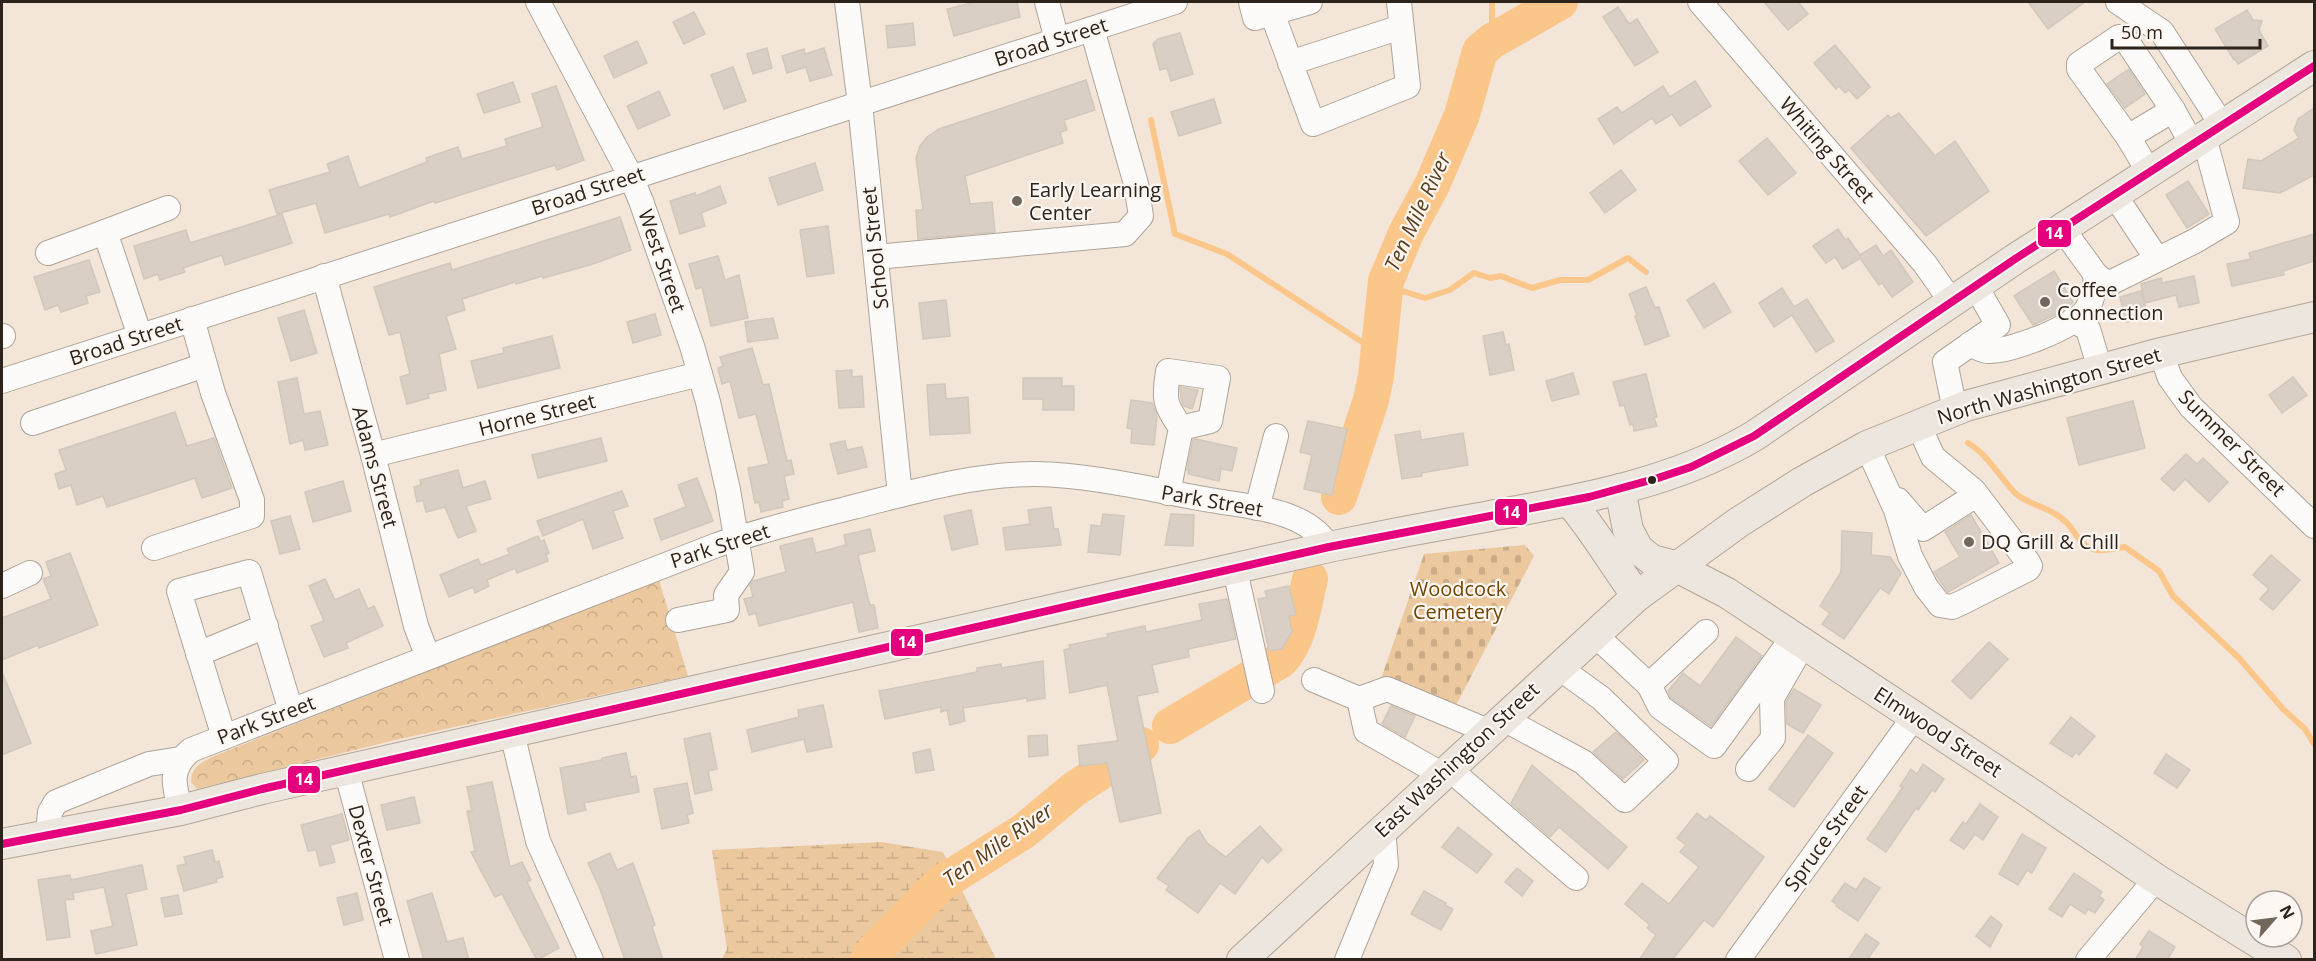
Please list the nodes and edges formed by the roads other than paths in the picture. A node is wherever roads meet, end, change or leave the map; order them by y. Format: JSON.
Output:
{"nodes":[{"id":1,"x":538,"y":2,"type":"edge"},
{"id":2,"x":847,"y":2,"type":"edge"},
{"id":3,"x":1047,"y":2,"type":"edge"},
{"id":4,"x":1175,"y":2,"type":"edge"},
{"id":5,"x":1251,"y":2,"type":"edge"},
{"id":6,"x":1310,"y":2,"type":"edge"},
{"id":7,"x":1399,"y":2,"type":"edge"},
{"id":8,"x":1700,"y":2,"type":"edge"},
{"id":9,"x":2118,"y":2,"type":"edge"},
{"id":10,"x":1145,"y":6,"type":"edge"},
{"id":11,"x":2145,"y":9,"type":"edge"},
{"id":12,"x":1272,"y":13,"type":"junction"},
{"id":13,"x":1401,"y":27,"type":"junction"},
{"id":14,"x":1092,"y":29,"type":"junction"},
{"id":15,"x":1057,"y":40,"type":"junction"},
{"id":16,"x":1290,"y":63,"type":"junction"},
{"id":17,"x":2314,"y":66,"type":"edge"},
{"id":18,"x":860,"y":104,"type":"junction"},
{"id":19,"x":2173,"y":110,"type":"junction"},
{"id":20,"x":2206,"y":136,"type":"junction"},
{"id":21,"x":2128,"y":137,"type":"junction"},
{"id":22,"x":2149,"y":172,"type":"junction"},
{"id":23,"x":631,"y":177,"type":"junction"},
{"id":24,"x":2114,"y":194,"type":"junction"},
{"id":25,"x":168,"y":208,"type":"dead end"},
{"id":26,"x":2062,"y":228,"type":"junction"},
{"id":27,"x":105,"y":232,"type":"junction"},
{"id":28,"x":48,"y":253,"type":"dead end"},
{"id":29,"x":876,"y":257,"type":"junction"},
{"id":30,"x":2157,"y":259,"type":"junction"},
{"id":31,"x":324,"y":276,"type":"junction"},
{"id":32,"x":2102,"y":280,"type":"junction"},
{"id":33,"x":1963,"y":293,"type":"junction"},
{"id":34,"x":2314,"y":317,"type":"edge"},
{"id":35,"x":192,"y":319,"type":"junction"},
{"id":36,"x":2073,"y":320,"type":"junction"},
{"id":37,"x":140,"y":336,"type":"junction"},
{"id":38,"x":1970,"y":344,"type":"junction"},
{"id":39,"x":2161,"y":353,"type":"junction"},
{"id":40,"x":205,"y":365,"type":"junction"},
{"id":41,"x":2100,"y":369,"type":"junction"},
{"id":42,"x":700,"y":374,"type":"junction"},
{"id":43,"x":2,"y":381,"type":"edge"},
{"id":44,"x":1955,"y":411,"type":"junction"},
{"id":45,"x":33,"y":423,"type":"dead end"},
{"id":46,"x":1918,"y":424,"type":"junction"},
{"id":47,"x":1181,"y":428,"type":"dead end"},
{"id":48,"x":1276,"y":436,"type":"dead end"},
{"id":49,"x":1867,"y":446,"type":"junction"},
{"id":50,"x":373,"y":455,"type":"junction"},
{"id":51,"x":1884,"y":482,"type":"junction"},
{"id":52,"x":1620,"y":489,"type":"junction"},
{"id":53,"x":1168,"y":493,"type":"junction"},
{"id":54,"x":900,"y":495,"type":"junction"},
{"id":55,"x":1973,"y":496,"type":"junction"},
{"id":56,"x":1570,"y":501,"type":"junction"},
{"id":57,"x":1257,"y":508,"type":"junction"},
{"id":58,"x":2314,"y":526,"type":"edge"},
{"id":59,"x":737,"y":538,"type":"junction"},
{"id":60,"x":1329,"y":547,"type":"junction"},
{"id":61,"x":154,"y":548,"type":"dead end"},
{"id":62,"x":1675,"y":566,"type":"junction"},
{"id":63,"x":1235,"y":570,"type":"junction"},
{"id":64,"x":30,"y":573,"type":"dead end"},
{"id":65,"x":2,"y":586,"type":"edge"},
{"id":66,"x":1637,"y":596,"type":"junction"},
{"id":67,"x":678,"y":620,"type":"dead end"},
{"id":68,"x":266,"y":626,"type":"junction"},
{"id":69,"x":1706,"y":632,"type":"dead end"},
{"id":70,"x":1594,"y":634,"type":"junction"},
{"id":71,"x":1798,"y":640,"type":"junction"},
{"id":72,"x":198,"y":654,"type":"junction"},
{"id":73,"x":428,"y":657,"type":"junction"},
{"id":74,"x":1558,"y":667,"type":"junction"},
{"id":75,"x":1314,"y":680,"type":"dead end"},
{"id":76,"x":1649,"y":685,"type":"junction"},
{"id":77,"x":1263,"y":692,"type":"dead end"},
{"id":78,"x":1359,"y":699,"type":"junction"},
{"id":79,"x":291,"y":711,"type":"junction"},
{"id":80,"x":1914,"y":717,"type":"junction"},
{"id":81,"x":1495,"y":725,"type":"junction"},
{"id":82,"x":513,"y":733,"type":"junction"},
{"id":83,"x":224,"y":737,"type":"junction"},
{"id":84,"x":180,"y":759,"type":"junction"},
{"id":85,"x":1748,"y":769,"type":"dead end"},
{"id":86,"x":346,"y":770,"type":"junction"},
{"id":87,"x":1444,"y":771,"type":"junction"},
{"id":88,"x":181,"y":810,"type":"junction"},
{"id":89,"x":1380,"y":831,"type":"junction"},
{"id":90,"x":48,"y":835,"type":"junction"},
{"id":91,"x":2,"y":844,"type":"edge"},
{"id":92,"x":1576,"y":878,"type":"dead end"},
{"id":93,"x":2156,"y":879,"type":"junction"},
{"id":94,"x":397,"y":960,"type":"edge"},
{"id":95,"x":591,"y":960,"type":"edge"},
{"id":96,"x":1242,"y":960,"type":"edge"},
{"id":97,"x":1347,"y":960,"type":"edge"},
{"id":98,"x":1738,"y":960,"type":"edge"},
{"id":99,"x":2088,"y":960,"type":"edge"},
{"id":100,"x":2286,"y":960,"type":"edge"}],
"edges":[{"from":1,"to":23,"type":"street","name":"West Street"},
{"from":2,"to":18,"type":"street","name":"School Street"},
{"from":3,"to":15,"type":"street"},
{"from":4,"to":10,"type":"street","name":"Broad Street"},
{"from":5,"to":12,"type":"street"},
{"from":6,"to":12,"type":"street"},
{"from":7,"to":13,"type":"street"},
{"from":8,"to":33,"type":"street","name":"Whiting Street"},
{"from":9,"to":11,"type":"street"},
{"from":10,"to":14,"type":"street","name":"Broad Street"},
{"from":11,"to":20,"type":"street"},
{"from":12,"to":16,"type":"street"},
{"from":13,"to":16,"type":"street"},
{"from":13,"to":16,"type":"street"},
{"from":14,"to":15,"type":"street","name":"Broad Street"},
{"from":14,"to":29,"type":"street"},
{"from":15,"to":18,"type":"street","name":"Broad Street"},
{"from":17,"to":20,"type":"main road"},
{"from":18,"to":23,"type":"street","name":"Broad Street"},
{"from":18,"to":29,"type":"street","name":"School Street"},
{"from":19,"to":20,"type":"street"},
{"from":19,"to":21,"type":"street"},
{"from":19,"to":21,"type":"street"},
{"from":20,"to":22,"type":"main road"},
{"from":20,"to":30,"type":"street"},
{"from":21,"to":22,"type":"street"},
{"from":22,"to":24,"type":"main road"},
{"from":23,"to":31,"type":"street","name":"Broad Street"},
{"from":23,"to":42,"type":"street","name":"West Street"},
{"from":24,"to":26,"type":"main road"},
{"from":24,"to":30,"type":"street"},
{"from":25,"to":27,"type":"street"},
{"from":26,"to":32,"type":"street"},
{"from":26,"to":33,"type":"main road"},
{"from":27,"to":28,"type":"street"},
{"from":27,"to":37,"type":"street"},
{"from":29,"to":54,"type":"street","name":"School Street"},
{"from":30,"to":32,"type":"street"},
{"from":31,"to":35,"type":"street","name":"Broad Street"},
{"from":31,"to":50,"type":"street","name":"Adams Street"},
{"from":32,"to":36,"type":"street"},
{"from":33,"to":38,"type":"street","name":"Whiting Street"},
{"from":33,"to":52,"type":"main road"},
{"from":34,"to":39,"type":"main road","name":"North Washington Street"},
{"from":35,"to":37,"type":"street","name":"Broad Street"},
{"from":35,"to":40,"type":"street"},
{"from":36,"to":38,"type":"street"},
{"from":36,"to":41,"type":"street"},
{"from":37,"to":43,"type":"street","name":"Broad Street"},
{"from":38,"to":44,"type":"street"},
{"from":39,"to":41,"type":"main road","name":"North Washington Street"},
{"from":39,"to":58,"type":"street","name":"Summer Street"},
{"from":40,"to":45,"type":"street"},
{"from":40,"to":61,"type":"street"},
{"from":41,"to":44,"type":"main road","name":"North Washington Street"},
{"from":42,"to":50,"type":"street","name":"Horne Street"},
{"from":42,"to":59,"type":"street","name":"West Street"},
{"from":44,"to":46,"type":"main road","name":"North Washington Street"},
{"from":46,"to":49,"type":"main road","name":"North Washington Street"},
{"from":46,"to":55,"type":"street"},
{"from":47,"to":53,"type":"street"},
{"from":48,"to":57,"type":"street"},
{"from":49,"to":51,"type":"street"},
{"from":49,"to":62,"type":"main road","name":"North Washington Street"},
{"from":50,"to":73,"type":"street","name":"Adams Street"},
{"from":51,"to":55,"type":"street"},
{"from":51,"to":55,"type":"street"},
{"from":52,"to":56,"type":"main road"},
{"from":52,"to":62,"type":"main road","name":"Elmwood Street"},
{"from":53,"to":54,"type":"street","name":"Park Street"},
{"from":53,"to":57,"type":"street","name":"Park Street"},
{"from":54,"to":59,"type":"street","name":"Park Street"},
{"from":56,"to":60,"type":"main road"},
{"from":56,"to":66,"type":"main road"},
{"from":57,"to":60,"type":"street","name":"Park Street"},
{"from":59,"to":67,"type":"street","name":"West Street"},
{"from":59,"to":73,"type":"street","name":"Park Street"},
{"from":60,"to":63,"type":"main road"},
{"from":62,"to":66,"type":"main road","name":"East Washington Street"},
{"from":62,"to":71,"type":"main road","name":"Elmwood Street"},
{"from":63,"to":77,"type":"street"},
{"from":63,"to":82,"type":"main road"},
{"from":64,"to":65,"type":"street"},
{"from":66,"to":70,"type":"main road","name":"East Washington Street"},
{"from":68,"to":72,"type":"street"},
{"from":68,"to":72,"type":"street"},
{"from":68,"to":79,"type":"street"},
{"from":69,"to":76,"type":"street"},
{"from":70,"to":74,"type":"main road","name":"East Washington Street"},
{"from":70,"to":76,"type":"street"},
{"from":71,"to":76,"type":"street"},
{"from":71,"to":80,"type":"main road","name":"Elmwood Street"},
{"from":71,"to":85,"type":"street"},
{"from":72,"to":83,"type":"street"},
{"from":73,"to":79,"type":"street","name":"Park Street"},
{"from":74,"to":81,"type":"main road","name":"East Washington Street"},
{"from":74,"to":81,"type":"street"},
{"from":75,"to":78,"type":"street"},
{"from":78,"to":81,"type":"street"},
{"from":78,"to":87,"type":"street"},
{"from":79,"to":83,"type":"street","name":"Park Street"},
{"from":80,"to":93,"type":"main road","name":"Elmwood Street"},
{"from":80,"to":98,"type":"street","name":"Spruce Street"},
{"from":81,"to":87,"type":"main road","name":"East Washington Street"},
{"from":82,"to":86,"type":"main road"},
{"from":82,"to":95,"type":"street"},
{"from":83,"to":84,"type":"street","name":"Park Street"},
{"from":84,"to":88,"type":"street"},
{"from":84,"to":90,"type":"street"},
{"from":86,"to":88,"type":"main road"},
{"from":86,"to":94,"type":"street","name":"Dexter Street"},
{"from":87,"to":89,"type":"main road","name":"East Washington Street"},
{"from":87,"to":92,"type":"street"},
{"from":88,"to":90,"type":"main road"},
{"from":89,"to":96,"type":"main road","name":"East Washington Street"},
{"from":89,"to":97,"type":"street"},
{"from":90,"to":91,"type":"main road"},
{"from":93,"to":99,"type":"street"},
{"from":93,"to":100,"type":"main road","name":"Elmwood Street"}]}
